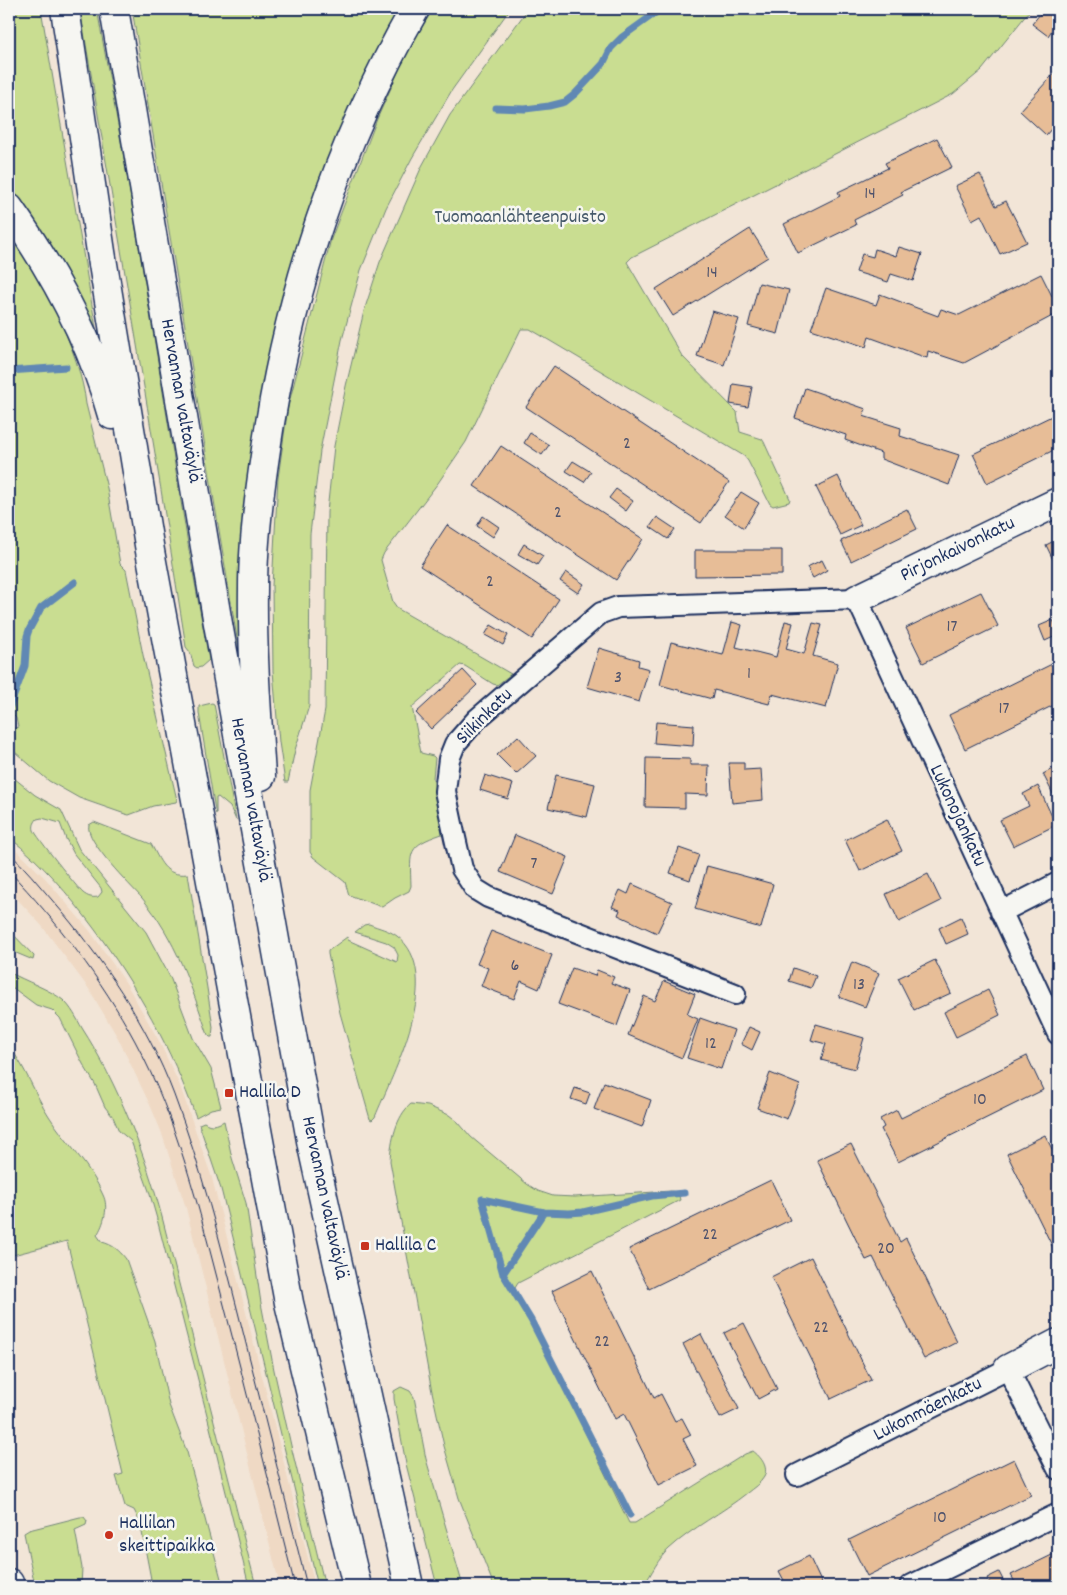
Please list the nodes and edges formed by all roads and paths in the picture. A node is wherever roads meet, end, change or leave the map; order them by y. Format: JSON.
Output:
{"nodes":[{"id":1,"x":65,"y":9,"type":"edge"},
{"id":2,"x":114,"y":9,"type":"edge"},
{"id":3,"x":415,"y":9,"type":"edge"},
{"id":4,"x":9,"y":208,"type":"edge"},
{"id":5,"x":1058,"y":502,"type":"edge"},
{"id":6,"x":150,"y":551,"type":"junction"},
{"id":7,"x":857,"y":598,"type":"junction"},
{"id":8,"x":1058,"y":883,"type":"edge"},
{"id":9,"x":270,"y":909,"type":"junction"},
{"id":10,"x":1001,"y":912,"type":"junction"},
{"id":11,"x":735,"y":994,"type":"dead end"},
{"id":12,"x":1058,"y":1034,"type":"edge"},
{"id":13,"x":1058,"y":1343,"type":"edge"},
{"id":14,"x":1008,"y":1369,"type":"junction"},
{"id":15,"x":1058,"y":1469,"type":"edge"},
{"id":16,"x":797,"y":1475,"type":"dead end"},
{"id":17,"x":1058,"y":1514,"type":"edge"},
{"id":18,"x":357,"y":1586,"type":"edge"},
{"id":19,"x":409,"y":1586,"type":"edge"},
{"id":20,"x":910,"y":1586,"type":"edge"}],
"edges":[{"from":1,"to":6,"type":"main road"},
{"from":2,"to":9,"type":"main road","name":"Hervannan valtaväylä"},
{"from":3,"to":9,"type":"main road"},
{"from":4,"to":6,"type":"main road"},
{"from":5,"to":7,"type":"main road","name":"Pirjonkaivonkatu"},
{"from":6,"to":18,"type":"main road"},
{"from":7,"to":10,"type":"street","name":"Lukonojankatu"},
{"from":7,"to":11,"type":"street","name":"Siikinkatu"},
{"from":8,"to":10,"type":"street"},
{"from":9,"to":19,"type":"main road","name":"Hervannan valtaväylä"},
{"from":10,"to":12,"type":"street","name":"Lukonojankatu"},
{"from":13,"to":14,"type":"main road","name":"Lukonmäenkatu"},
{"from":14,"to":15,"type":"street"},
{"from":14,"to":16,"type":"street","name":"Lukonmäenkatu"},
{"from":17,"to":20,"type":"street"}]}
